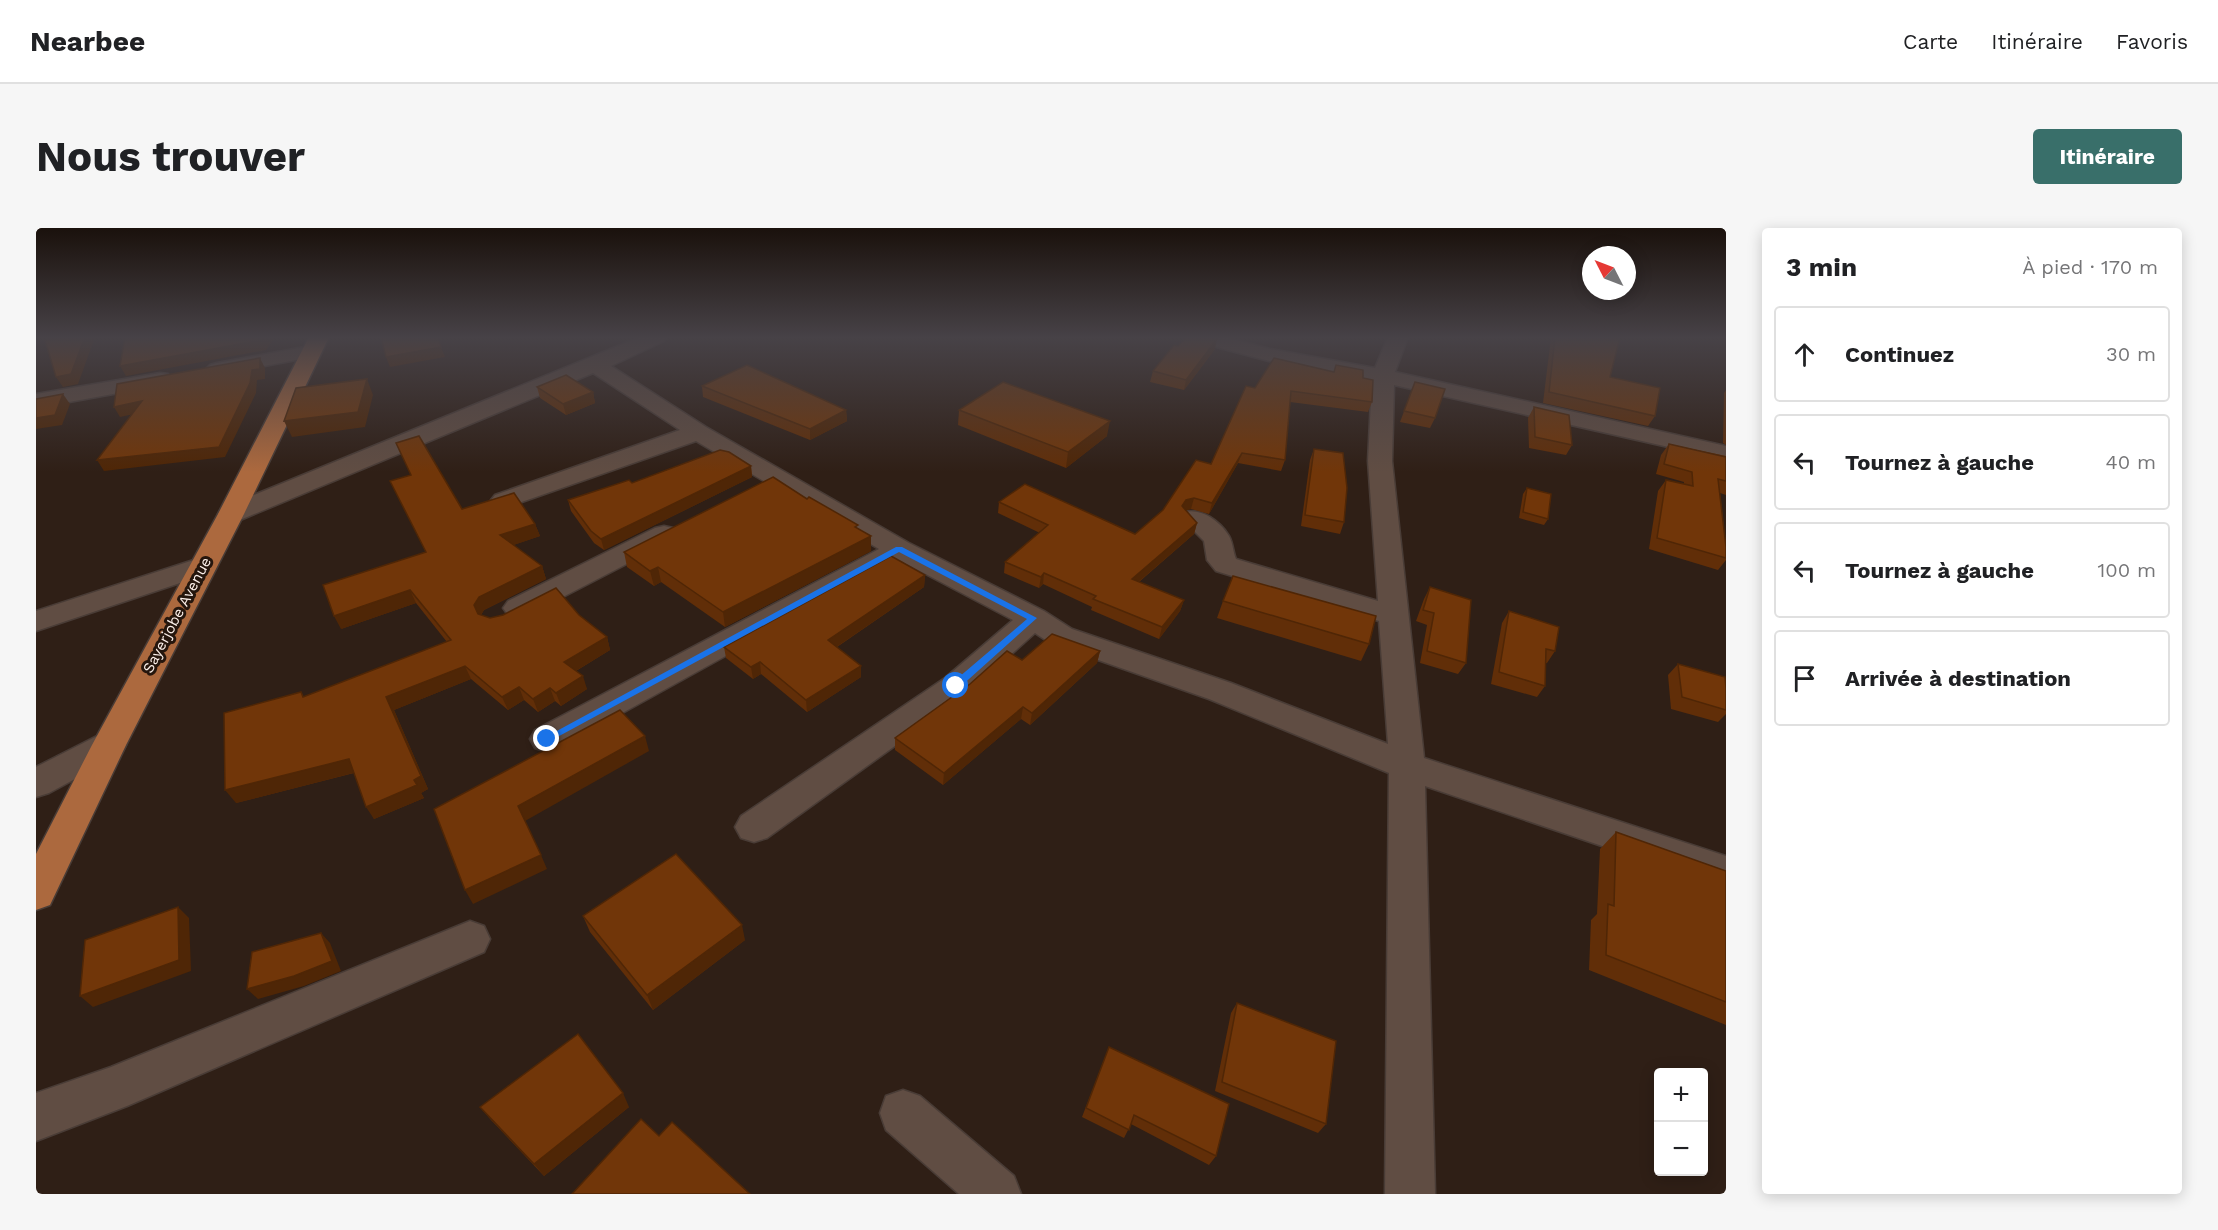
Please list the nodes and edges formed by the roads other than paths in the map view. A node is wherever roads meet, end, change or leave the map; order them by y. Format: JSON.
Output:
{"nodes":[{"id":1,"x":144,"y":382,"type":"edge"},
{"id":2,"x":296,"y":382,"type":"edge"},
{"id":3,"x":553,"y":382,"type":"edge"},
{"id":4,"x":621,"y":382,"type":"edge"},
{"id":5,"x":1383,"y":382,"type":"edge"},
{"id":6,"x":1410,"y":382,"type":"edge"},
{"id":7,"x":36,"y":401,"type":"edge"},
{"id":8,"x":698,"y":432,"type":"junction"},
{"id":9,"x":1726,"y":453,"type":"edge"},
{"id":10,"x":776,"y":478,"type":"junction"},
{"id":11,"x":745,"y":494,"type":"edge"},
{"id":12,"x":504,"y":500,"type":"edge"},
{"id":13,"x":231,"y":514,"type":"junction"},
{"id":14,"x":1194,"y":518,"type":"edge"},
{"id":15,"x":682,"y":525,"type":"edge"},
{"id":16,"x":899,"y":549,"type":"junction"},
{"id":17,"x":203,"y":566,"type":"junction"},
{"id":18,"x":1393,"y":615,"type":"junction"},
{"id":19,"x":1033,"y":618,"type":"junction"},
{"id":20,"x":496,"y":619,"type":"edge"},
{"id":21,"x":36,"y":621,"type":"edge"},
{"id":22,"x":547,"y":739,"type":"dead end"},
{"id":23,"x":109,"y":745,"type":"junction"},
{"id":24,"x":1407,"y":766,"type":"junction"},
{"id":25,"x":36,"y":783,"type":"edge"},
{"id":26,"x":754,"y":827,"type":"dead end"},
{"id":27,"x":1726,"y":873,"type":"edge"},
{"id":28,"x":36,"y":893,"type":"edge"},
{"id":29,"x":470,"y":939,"type":"dead end"},
{"id":30,"x":903,"y":1113,"type":"dead end"},
{"id":31,"x":36,"y":1117,"type":"edge"},
{"id":32,"x":996,"y":1194,"type":"edge"},
{"id":33,"x":1410,"y":1194,"type":"edge"}],
"edges":[{"from":1,"to":7,"type":"street"},
{"from":2,"to":13,"type":"main road","name":"Sayerjobe Avenue"},
{"from":3,"to":13,"type":"street"},
{"from":4,"to":8,"type":"street"},
{"from":5,"to":18,"type":"street"},
{"from":6,"to":9,"type":"street"},
{"from":8,"to":10,"type":"street"},
{"from":8,"to":12,"type":"street"},
{"from":10,"to":11,"type":"street"},
{"from":10,"to":16,"type":"street"},
{"from":13,"to":17,"type":"main road","name":"Sayerjobe Avenue"},
{"from":14,"to":18,"type":"street"},
{"from":15,"to":20,"type":"street"},
{"from":16,"to":19,"type":"street"},
{"from":16,"to":22,"type":"street"},
{"from":17,"to":21,"type":"street"},
{"from":17,"to":23,"type":"main road","name":"Sayerjobe Avenue"},
{"from":18,"to":24,"type":"street"},
{"from":19,"to":24,"type":"street"},
{"from":19,"to":26,"type":"street"},
{"from":23,"to":25,"type":"street"},
{"from":23,"to":28,"type":"main road","name":"Sayerjobe Avenue"},
{"from":24,"to":27,"type":"street"},
{"from":24,"to":33,"type":"street"},
{"from":29,"to":31,"type":"street"},
{"from":30,"to":32,"type":"street"}]}
